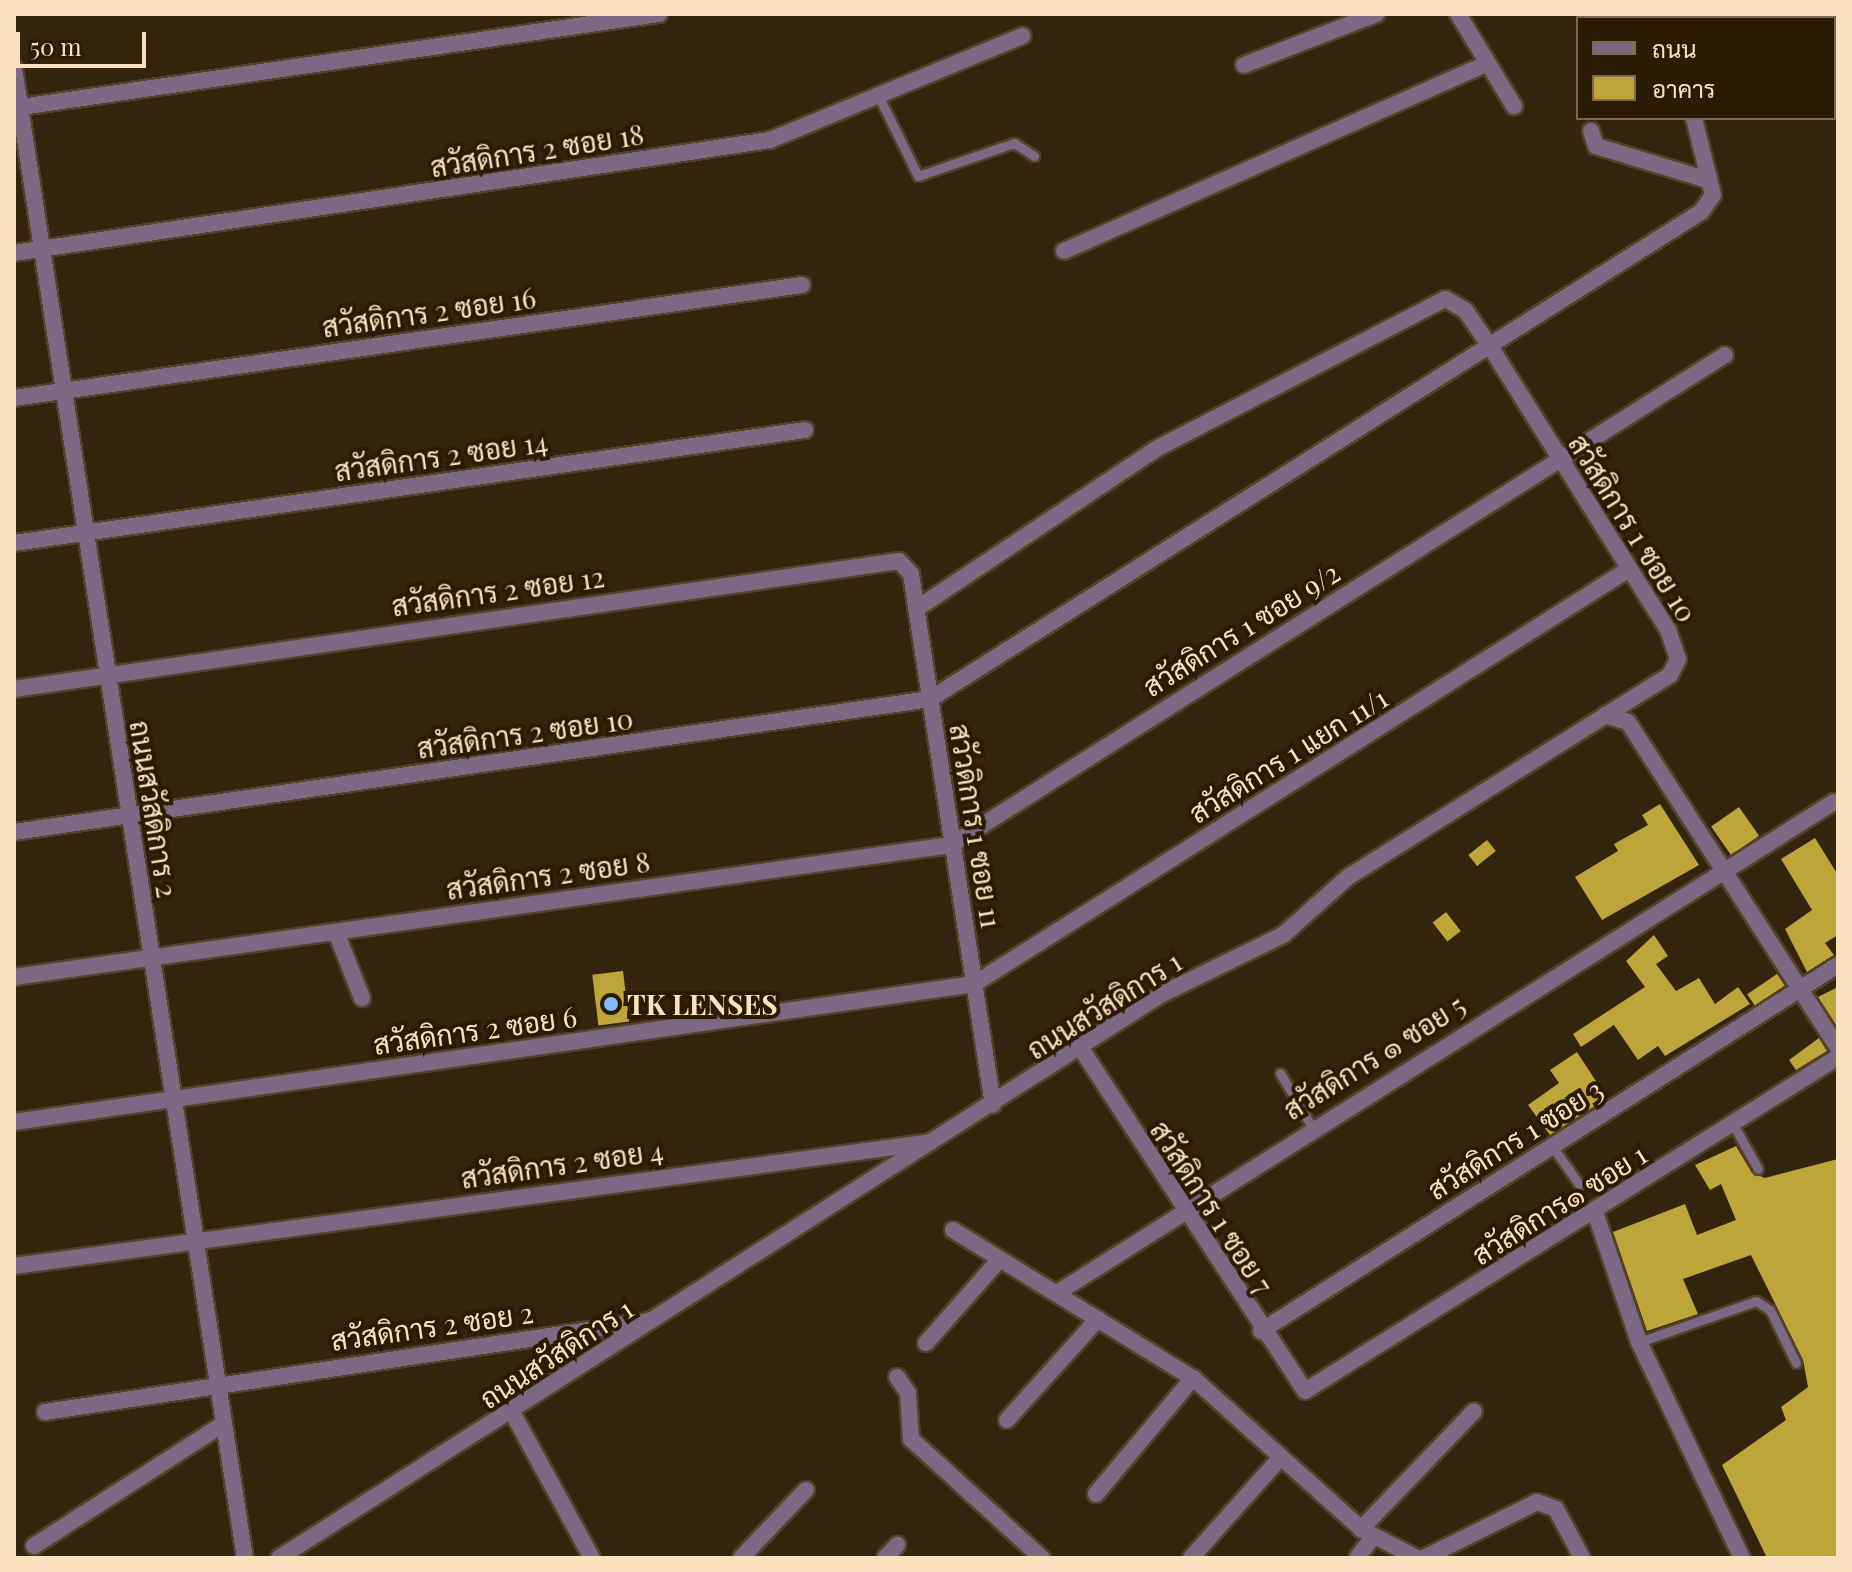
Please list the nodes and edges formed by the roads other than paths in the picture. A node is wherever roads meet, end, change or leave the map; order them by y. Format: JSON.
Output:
{"nodes":[{"id":1,"x":659,"y":14,"type":"edge"},
{"id":2,"x":1376,"y":14,"type":"edge"},
{"id":3,"x":1458,"y":14,"type":"edge"},
{"id":4,"x":1022,"y":36,"type":"dead end"},
{"id":5,"x":1244,"y":65,"type":"dead end"},
{"id":6,"x":1484,"y":65,"type":"junction"},
{"id":7,"x":14,"y":68,"type":"edge"},
{"id":8,"x":879,"y":97,"type":"junction"},
{"id":9,"x":1514,"y":106,"type":"dead end"},
{"id":10,"x":17,"y":108,"type":"edge"},
{"id":11,"x":1694,"y":120,"type":"edge"},
{"id":12,"x":1591,"y":131,"type":"dead end"},
{"id":13,"x":1034,"y":156,"type":"dead end"},
{"id":14,"x":1708,"y":180,"type":"junction"},
{"id":15,"x":42,"y":249,"type":"junction"},
{"id":16,"x":1064,"y":251,"type":"dead end"},
{"id":17,"x":14,"y":253,"type":"edge"},
{"id":18,"x":802,"y":285,"type":"dead end"},
{"id":19,"x":1489,"y":345,"type":"junction"},
{"id":20,"x":1725,"y":355,"type":"dead end"},
{"id":21,"x":64,"y":391,"type":"junction"},
{"id":22,"x":14,"y":398,"type":"edge"},
{"id":23,"x":805,"y":430,"type":"dead end"},
{"id":24,"x":1559,"y":458,"type":"junction"},
{"id":25,"x":85,"y":533,"type":"junction"},
{"id":26,"x":14,"y":543,"type":"edge"},
{"id":27,"x":899,"y":561,"type":"joint"},
{"id":28,"x":1629,"y":569,"type":"junction"},
{"id":29,"x":916,"y":609,"type":"junction"},
{"id":30,"x":106,"y":676,"type":"junction"},
{"id":31,"x":14,"y":689,"type":"edge"},
{"id":32,"x":930,"y":699,"type":"junction"},
{"id":33,"x":1605,"y":715,"type":"junction"},
{"id":34,"x":1834,"y":802,"type":"dead end"},
{"id":35,"x":129,"y":818,"type":"junction"},
{"id":36,"x":14,"y":832,"type":"edge"},
{"id":37,"x":951,"y":845,"type":"junction"},
{"id":38,"x":1721,"y":869,"type":"junction"},
{"id":39,"x":336,"y":932,"type":"junction"},
{"id":40,"x":151,"y":958,"type":"junction"},
{"id":41,"x":1838,"y":965,"type":"edge"},
{"id":42,"x":14,"y":977,"type":"edge"},
{"id":43,"x":974,"y":984,"type":"junction"},
{"id":44,"x":1797,"y":990,"type":"junction"},
{"id":45,"x":362,"y":998,"type":"dead end"},
{"id":46,"x":1080,"y":1047,"type":"junction"},
{"id":47,"x":1838,"y":1048,"type":"edge"},
{"id":48,"x":1838,"y":1057,"type":"edge"},
{"id":49,"x":1280,"y":1073,"type":"dead end"},
{"id":50,"x":173,"y":1100,"type":"junction"},
{"id":51,"x":993,"y":1105,"type":"junction"},
{"id":52,"x":14,"y":1122,"type":"edge"},
{"id":53,"x":1734,"y":1126,"type":"junction"},
{"id":54,"x":1312,"y":1127,"type":"junction"},
{"id":55,"x":936,"y":1141,"type":"junction"},
{"id":56,"x":1552,"y":1146,"type":"junction"},
{"id":57,"x":1758,"y":1169,"type":"dead end"},
{"id":58,"x":1579,"y":1184,"type":"dead end"},
{"id":59,"x":1180,"y":1210,"type":"junction"},
{"id":60,"x":1595,"y":1212,"type":"junction"},
{"id":61,"x":953,"y":1230,"type":"dead end"},
{"id":62,"x":195,"y":1243,"type":"junction"},
{"id":63,"x":1000,"y":1259,"type":"junction"},
{"id":64,"x":14,"y":1266,"type":"edge"},
{"id":65,"x":1057,"y":1293,"type":"junction"},
{"id":66,"x":1098,"y":1319,"type":"junction"},
{"id":67,"x":655,"y":1320,"type":"junction"},
{"id":68,"x":1261,"y":1331,"type":"junction"},
{"id":69,"x":1639,"y":1342,"type":"junction"},
{"id":70,"x":926,"y":1343,"type":"dead end"},
{"id":71,"x":1796,"y":1363,"type":"dead end"},
{"id":72,"x":897,"y":1377,"type":"dead end"},
{"id":73,"x":1193,"y":1378,"type":"junction"},
{"id":74,"x":217,"y":1383,"type":"junction"},
{"id":75,"x":1305,"y":1391,"type":"joint"},
{"id":76,"x":1474,"y":1411,"type":"dead end"},
{"id":77,"x":45,"y":1412,"type":"dead end"},
{"id":78,"x":512,"y":1412,"type":"junction"},
{"id":79,"x":1007,"y":1420,"type":"dead end"},
{"id":80,"x":223,"y":1424,"type":"junction"},
{"id":81,"x":1281,"y":1457,"type":"junction"},
{"id":82,"x":806,"y":1490,"type":"dead end"},
{"id":83,"x":1096,"y":1494,"type":"dead end"},
{"id":84,"x":1367,"y":1533,"type":"junction"},
{"id":85,"x":897,"y":1545,"type":"dead end"},
{"id":86,"x":34,"y":1546,"type":"dead end"},
{"id":87,"x":245,"y":1558,"type":"edge"},
{"id":88,"x":279,"y":1558,"type":"edge"},
{"id":89,"x":592,"y":1558,"type":"edge"},
{"id":90,"x":741,"y":1558,"type":"edge"},
{"id":91,"x":885,"y":1558,"type":"edge"},
{"id":92,"x":1042,"y":1558,"type":"edge"},
{"id":93,"x":1191,"y":1558,"type":"edge"},
{"id":94,"x":1357,"y":1558,"type":"edge"},
{"id":95,"x":1417,"y":1558,"type":"edge"},
{"id":96,"x":1424,"y":1558,"type":"edge"},
{"id":97,"x":1582,"y":1558,"type":"edge"},
{"id":98,"x":1742,"y":1558,"type":"edge"}],
"edges":[{"from":1,"to":10,"type":"street"},
{"from":2,"to":5,"type":"street"},
{"from":3,"to":6,"type":"street"},
{"from":4,"to":8,"type":"street","name":"สวัสดิการ 2 ซอย 18"},
{"from":6,"to":9,"type":"street"},
{"from":6,"to":16,"type":"street"},
{"from":7,"to":10,"type":"street","name":"ถนนสวัสดิการ 2"},
{"from":8,"to":13,"type":"lane"},
{"from":8,"to":15,"type":"street","name":"สวัสดิการ 2 ซอย 18"},
{"from":10,"to":15,"type":"street","name":"ถนนสวัสดิการ 2"},
{"from":11,"to":14,"type":"street"},
{"from":12,"to":14,"type":"street"},
{"from":14,"to":19,"type":"street"},
{"from":15,"to":17,"type":"street","name":"สวัสดิการ 2 ซอย 18"},
{"from":15,"to":21,"type":"street","name":"ถนนสวัสดิการ 2"},
{"from":18,"to":21,"type":"street","name":"สวัสดิการ 2 ซอย 16"},
{"from":19,"to":24,"type":"street","name":"สวัสดิการ 1 ซอย 10"},
{"from":19,"to":29,"type":"street","name":"สวัสดิการ 1 ซอย 10"},
{"from":19,"to":32,"type":"street"},
{"from":20,"to":24,"type":"street","name":"สวัสดิการ 1 ซอย 9/2"},
{"from":21,"to":22,"type":"street","name":"สวัสดิการ 2 ซอย 16"},
{"from":21,"to":25,"type":"street","name":"ถนนสวัสดิการ 2"},
{"from":23,"to":25,"type":"street","name":"สวัสดิการ 2 ซอย 14"},
{"from":24,"to":28,"type":"street","name":"สวัสดิการ 1 ซอย 10"},
{"from":24,"to":37,"type":"street","name":"สวัสดิการ 1 ซอย 9/2"},
{"from":25,"to":26,"type":"street","name":"สวัสดิการ 2 ซอย 14"},
{"from":25,"to":30,"type":"street","name":"ถนนสวัสดิการ 2"},
{"from":27,"to":29,"type":"street","name":"สวัวดิการ 1 ซอย 11"},
{"from":27,"to":30,"type":"street","name":"สวัสดิการ 2 ซอย 12"},
{"from":28,"to":33,"type":"street","name":"สวัสดิการ 1 ซอย 10"},
{"from":28,"to":43,"type":"street","name":"สวัสดิการ 1 แยก 11/1"},
{"from":29,"to":32,"type":"street","name":"สวัวดิการ 1 ซอย 11"},
{"from":30,"to":31,"type":"street","name":"สวัสดิการ 2 ซอย 12"},
{"from":30,"to":35,"type":"street","name":"ถนนสวัสดิการ 2"},
{"from":32,"to":35,"type":"street","name":"สวัสดิการ 2 ซอย 10"},
{"from":32,"to":37,"type":"street","name":"สวัวดิการ 1 ซอย 11"},
{"from":33,"to":38,"type":"street"},
{"from":33,"to":46,"type":"street","name":"ถนนสวัสดิการ 1"},
{"from":34,"to":38,"type":"street","name":"สวัสดิการ ๑ ซอย 5"},
{"from":35,"to":36,"type":"street","name":"สวัสดิการ 2 ซอย 10"},
{"from":35,"to":40,"type":"street","name":"ถนนสวัสดิการ 2"},
{"from":37,"to":39,"type":"street","name":"สวัสดิการ 2 ซอย 8"},
{"from":37,"to":43,"type":"street","name":"สวัวดิการ 1 ซอย 11"},
{"from":38,"to":44,"type":"street"},
{"from":38,"to":54,"type":"street","name":"สวัสดิการ ๑ ซอย 5"},
{"from":39,"to":40,"type":"street","name":"สวัสดิการ 2 ซอย 8"},
{"from":39,"to":45,"type":"street"},
{"from":40,"to":42,"type":"street","name":"สวัสดิการ 2 ซอย 8"},
{"from":40,"to":50,"type":"street","name":"ถนนสวัสดิการ 2"},
{"from":41,"to":44,"type":"street","name":"สวัสดิการ 1 ซอย 3"},
{"from":43,"to":50,"type":"street","name":"สวัสดิการ 2 ซอย 6"},
{"from":43,"to":51,"type":"street","name":"สวัวดิการ 1 ซอย 11"},
{"from":44,"to":47,"type":"street"},
{"from":44,"to":56,"type":"street","name":"สวัสดิการ 1 ซอย 3"},
{"from":46,"to":51,"type":"street","name":"ถนนสวัสดิการ 1"},
{"from":46,"to":59,"type":"street","name":"สวัสดิการ 1 ซอย 7"},
{"from":48,"to":53,"type":"street","name":"สวัสดิการ๑ ซอย 1"},
{"from":49,"to":54,"type":"lane"},
{"from":50,"to":52,"type":"street","name":"สวัสดิการ 2 ซอย 6"},
{"from":50,"to":62,"type":"street","name":"ถนนสวัสดิการ 2"},
{"from":51,"to":55,"type":"street","name":"ถนนสวัสดิการ 1"},
{"from":53,"to":57,"type":"lane"},
{"from":53,"to":60,"type":"street","name":"สวัสดิการ๑ ซอย 1"},
{"from":54,"to":59,"type":"street","name":"สวัสดิการ ๑ ซอย 5"},
{"from":55,"to":62,"type":"street","name":"สวัสดิการ 2 ซอย 4"},
{"from":55,"to":67,"type":"street","name":"ถนนสวัสดิการ 1"},
{"from":56,"to":58,"type":"lane"},
{"from":56,"to":68,"type":"street","name":"สวัสดิการ 1 ซอย 3"},
{"from":59,"to":65,"type":"street","name":"สวัสดิการ ๑ ซอย 5"},
{"from":59,"to":68,"type":"street","name":"สวัสดิการ 1 ซอย 7"},
{"from":60,"to":69,"type":"street"},
{"from":60,"to":75,"type":"street","name":"สวัสดิการ๑ ซอย 1"},
{"from":61,"to":63,"type":"street"},
{"from":62,"to":64,"type":"street","name":"สวัสดิการ 2 ซอย 4"},
{"from":62,"to":74,"type":"street","name":"ถนนสวัสดิการ 2"},
{"from":63,"to":65,"type":"street"},
{"from":63,"to":70,"type":"street"},
{"from":65,"to":66,"type":"street"},
{"from":66,"to":73,"type":"street"},
{"from":66,"to":79,"type":"street"},
{"from":67,"to":74,"type":"street","name":"สวัสดิการ 2 ซอย 2"},
{"from":67,"to":78,"type":"street","name":"ถนนสวัสดิการ 1"},
{"from":68,"to":75,"type":"street","name":"สวัสดิการ 1 ซอย 7"},
{"from":69,"to":71,"type":"lane"},
{"from":69,"to":98,"type":"street"},
{"from":72,"to":92,"type":"street"},
{"from":73,"to":81,"type":"street"},
{"from":73,"to":83,"type":"street"},
{"from":74,"to":77,"type":"street","name":"สวัสดิการ 2 ซอย 2"},
{"from":74,"to":80,"type":"street","name":"ถนนสวัสดิการ 2"},
{"from":76,"to":84,"type":"street"},
{"from":78,"to":88,"type":"street","name":"ถนนสวัสดิการ 1"},
{"from":78,"to":89,"type":"street"},
{"from":80,"to":86,"type":"street"},
{"from":80,"to":87,"type":"street","name":"ถนนสวัสดิการ 2"},
{"from":81,"to":84,"type":"street"},
{"from":81,"to":93,"type":"street"},
{"from":82,"to":90,"type":"street"},
{"from":84,"to":94,"type":"street"},
{"from":84,"to":95,"type":"street"},
{"from":85,"to":91,"type":"street"},
{"from":96,"to":97,"type":"street"}]}
